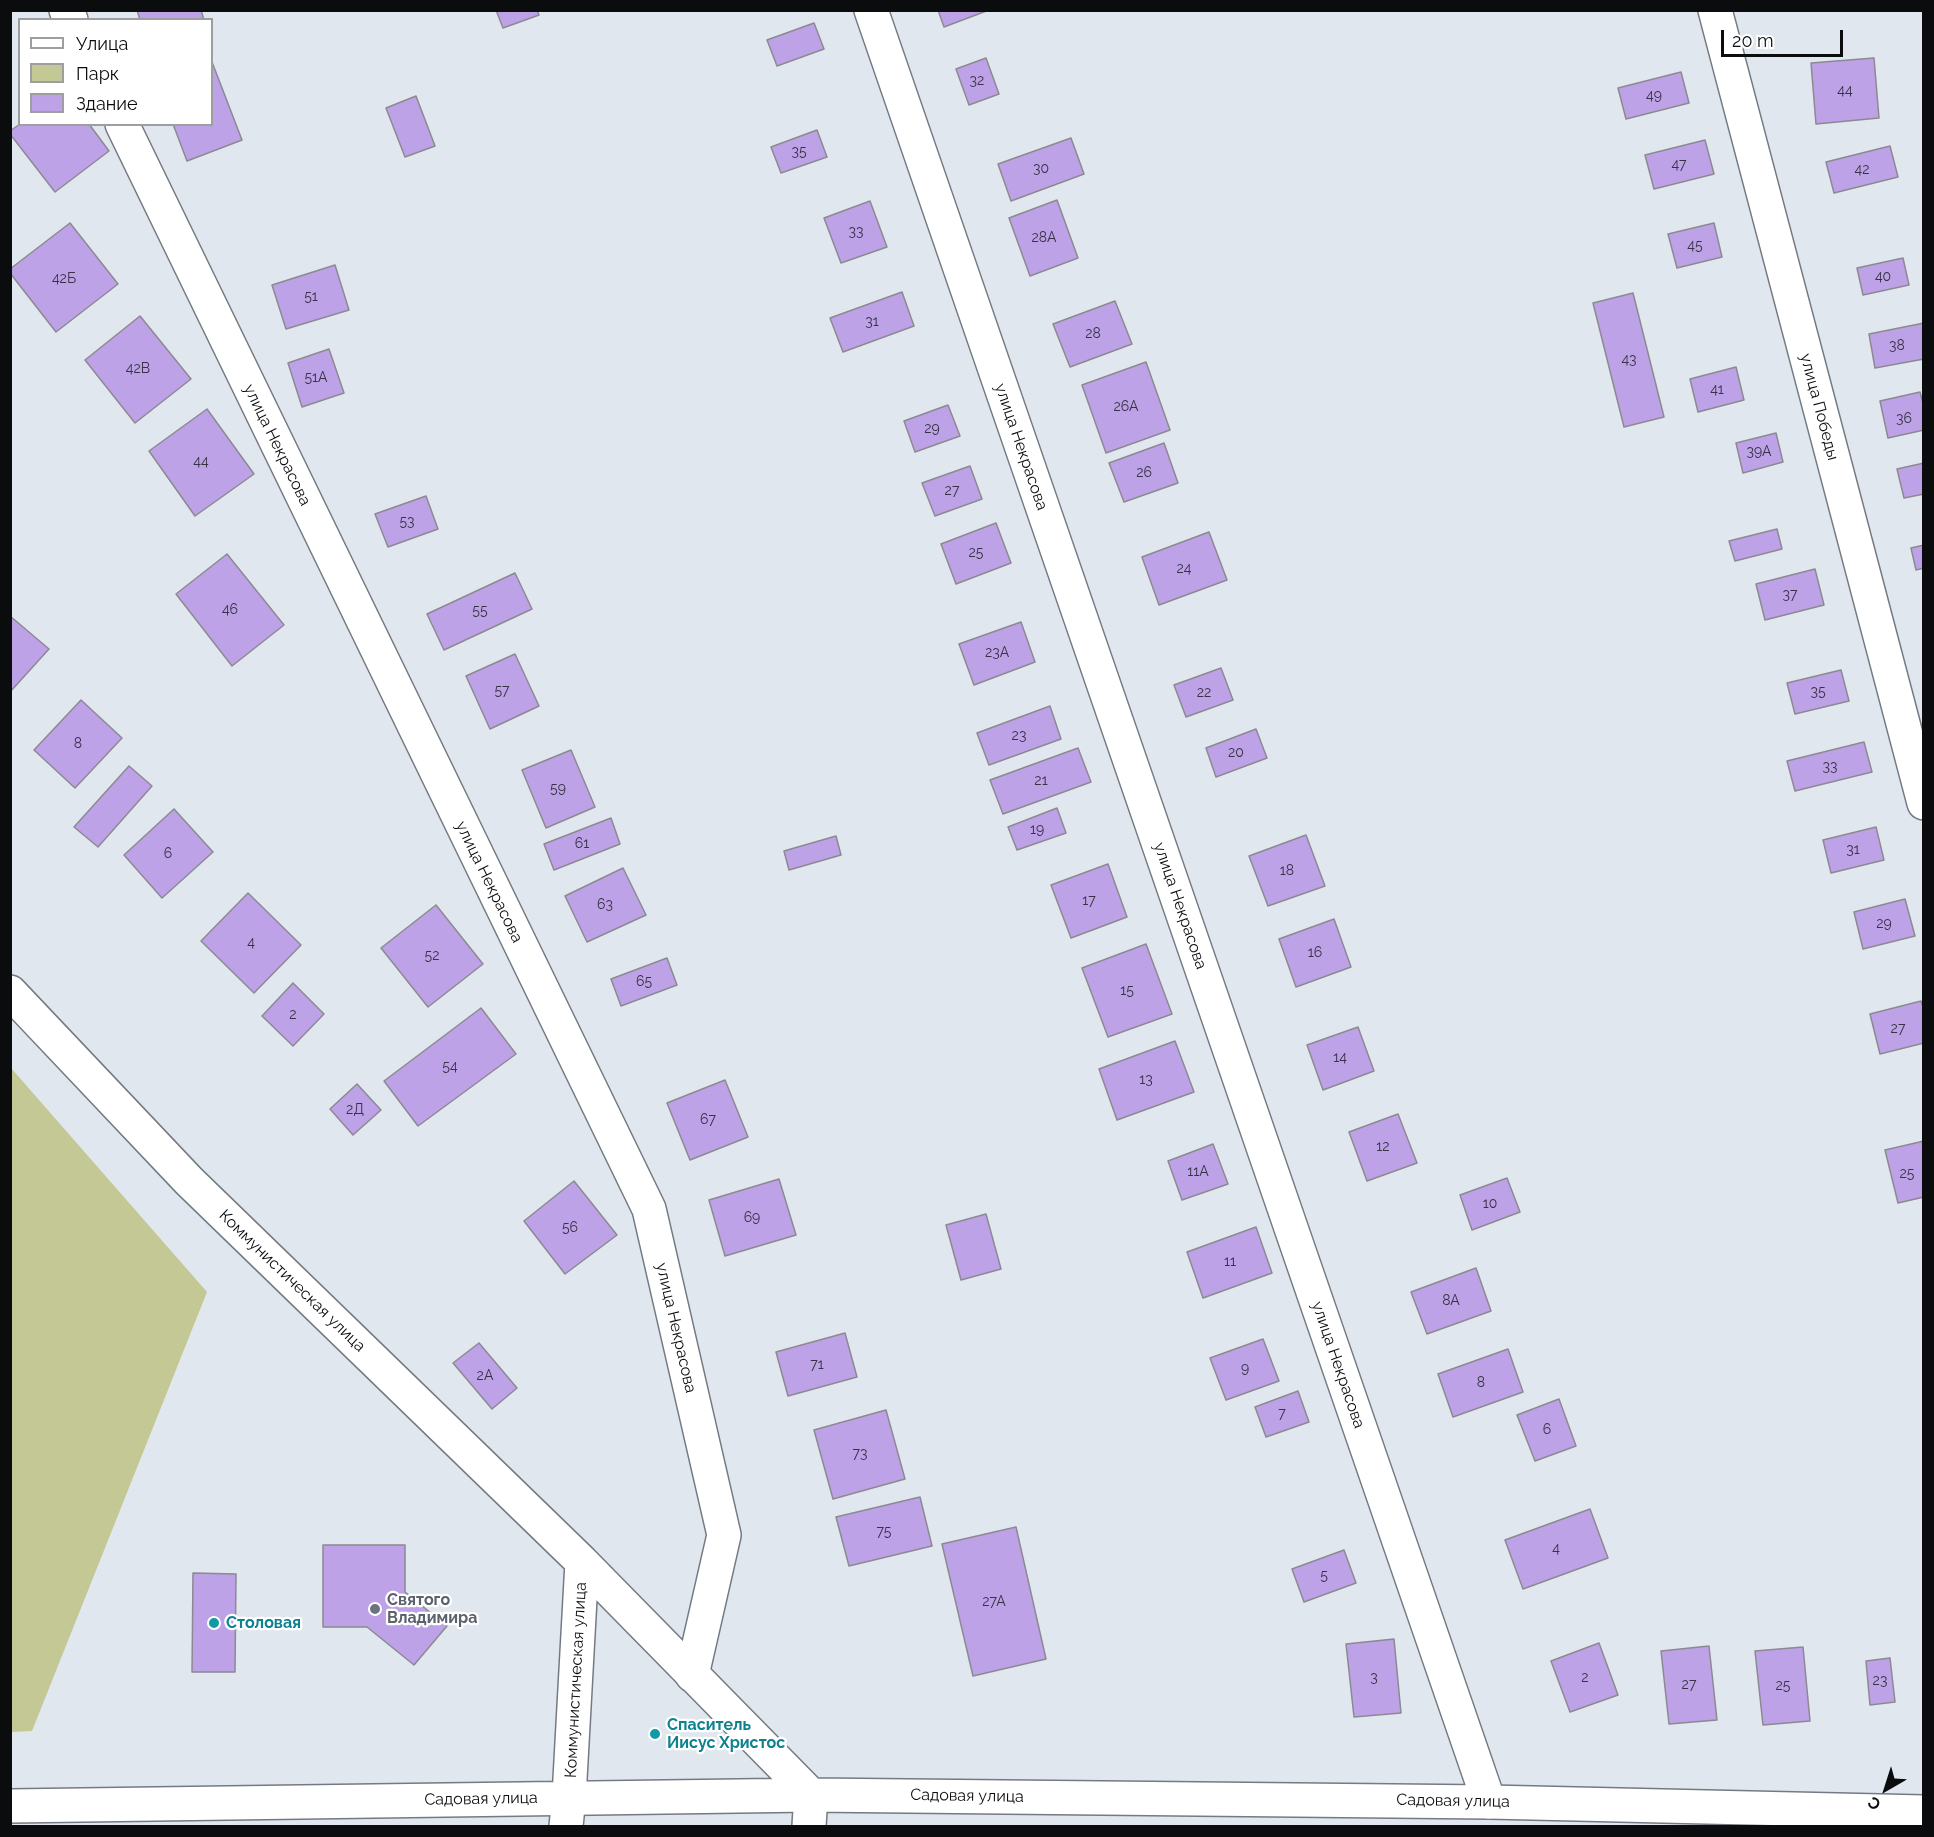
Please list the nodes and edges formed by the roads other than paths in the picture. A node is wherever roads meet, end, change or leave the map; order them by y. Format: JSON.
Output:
{"nodes":[{"id":1,"x":871,"y":10,"type":"edge"},
{"id":2,"x":1714,"y":10,"type":"edge"},
{"id":3,"x":123,"y":126,"type":"edge"},
{"id":4,"x":1923,"y":803,"type":"edge"},
{"id":5,"x":10,"y":992,"type":"edge"},
{"id":6,"x":582,"y":1562,"type":"junction"},
{"id":7,"x":692,"y":1675,"type":"junction"},
{"id":8,"x":1489,"y":1802,"type":"junction"},
{"id":9,"x":10,"y":1806,"type":"edge"},
{"id":10,"x":810,"y":1811,"type":"edge"},
{"id":11,"x":568,"y":1812,"type":"edge"},
{"id":12,"x":1923,"y":1812,"type":"edge"}],
"edges":[{"from":1,"to":8,"type":"street","name":"улица Некрасова"},
{"from":2,"to":4,"type":"street","name":"улица Победы"},
{"from":3,"to":7,"type":"street","name":"улица Некрасова"},
{"from":5,"to":6,"type":"street","name":"Коммунистическая улица"},
{"from":6,"to":7,"type":"street","name":"Коммунистическая улица"},
{"from":6,"to":11,"type":"street","name":"Коммунистическая улица"},
{"from":7,"to":10,"type":"street","name":"Коммунистическая улица"},
{"from":8,"to":10,"type":"street","name":"Садовая улица"},
{"from":8,"to":12,"type":"street","name":"Садовая улица"},
{"from":9,"to":11,"type":"street","name":"Садовая улица"},
{"from":10,"to":11,"type":"street","name":"Садовая улица"}]}
